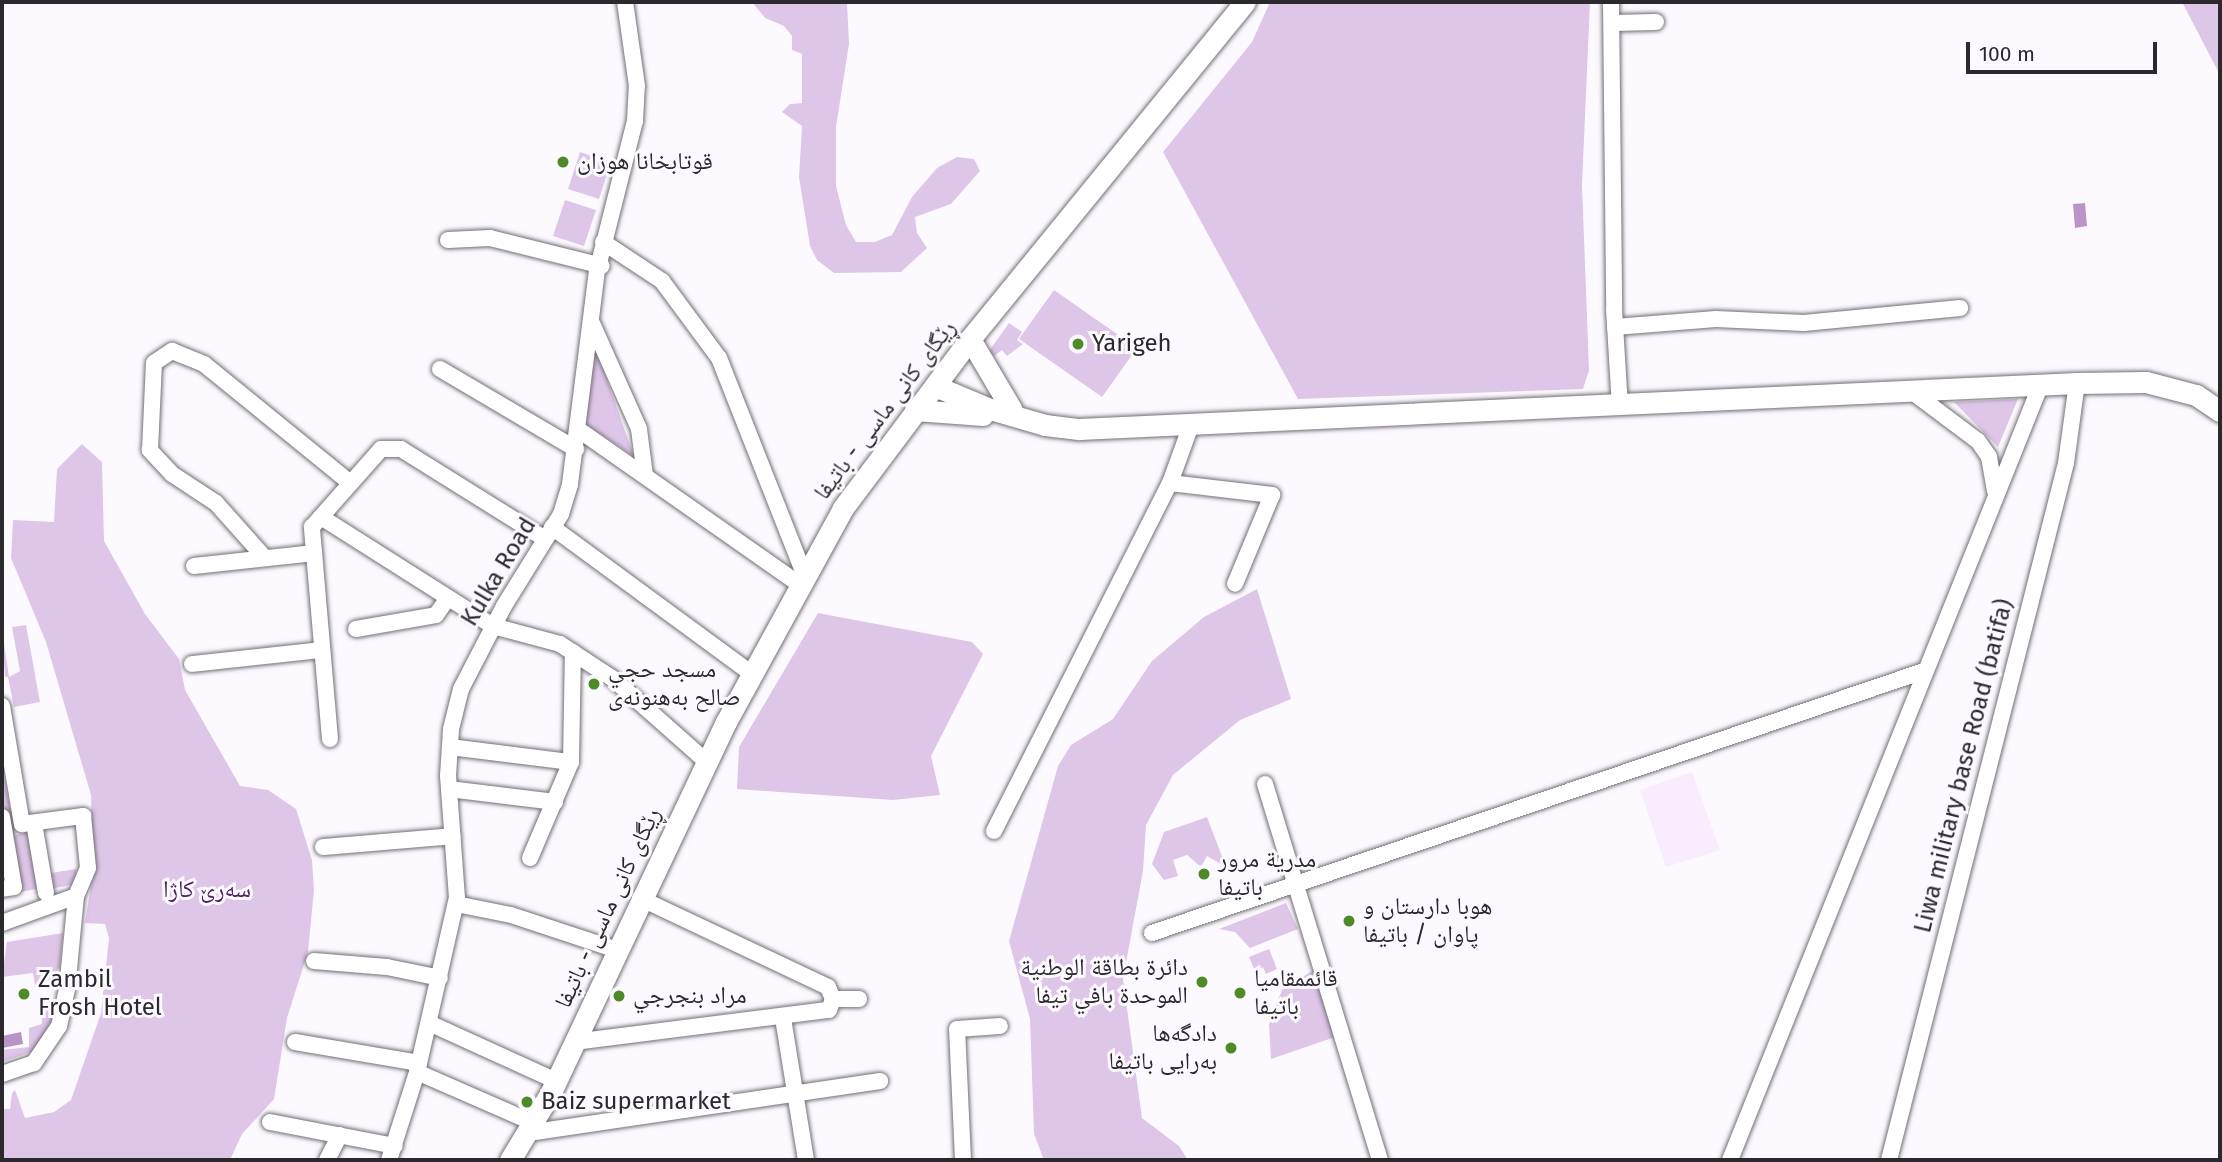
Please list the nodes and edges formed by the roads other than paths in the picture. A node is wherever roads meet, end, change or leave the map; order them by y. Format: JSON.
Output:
{"nodes":[{"id":1,"x":625,"y":2,"type":"edge"},
{"id":2,"x":1245,"y":2,"type":"edge"},
{"id":3,"x":1611,"y":2,"type":"edge"},
{"id":4,"x":1656,"y":22,"type":"dead end"},
{"id":5,"x":1612,"y":23,"type":"junction"},
{"id":6,"x":448,"y":240,"type":"dead end"},
{"id":7,"x":603,"y":242,"type":"junction"},
{"id":8,"x":600,"y":266,"type":"junction"},
{"id":9,"x":1961,"y":308,"type":"dead end"},
{"id":10,"x":591,"y":321,"type":"junction"},
{"id":11,"x":1615,"y":327,"type":"junction"},
{"id":12,"x":970,"y":340,"type":"junction"},
{"id":13,"x":440,"y":369,"type":"dead end"},
{"id":14,"x":939,"y":380,"type":"junction"},
{"id":15,"x":2077,"y":383,"type":"junction"},
{"id":16,"x":2041,"y":384,"type":"junction"},
{"id":17,"x":1914,"y":393,"type":"junction"},
{"id":18,"x":1620,"y":406,"type":"junction"},
{"id":19,"x":915,"y":410,"type":"junction"},
{"id":20,"x":2220,"y":411,"type":"edge"},
{"id":21,"x":1014,"y":413,"type":"junction"},
{"id":22,"x":1191,"y":425,"type":"junction"},
{"id":23,"x":579,"y":430,"type":"junction"},
{"id":24,"x":576,"y":449,"type":"junction"},
{"id":25,"x":645,"y":476,"type":"junction"},
{"id":26,"x":349,"y":482,"type":"junction"},
{"id":27,"x":1170,"y":483,"type":"junction"},
{"id":28,"x":1996,"y":493,"type":"junction"},
{"id":29,"x":321,"y":517,"type":"junction"},
{"id":30,"x":549,"y":533,"type":"junction"},
{"id":31,"x":314,"y":553,"type":"junction"},
{"id":32,"x":265,"y":558,"type":"junction"},
{"id":33,"x":194,"y":566,"type":"dead end"},
{"id":34,"x":802,"y":579,"type":"junction"},
{"id":35,"x":1235,"y":584,"type":"dead end"},
{"id":36,"x":448,"y":598,"type":"junction"},
{"id":37,"x":492,"y":626,"type":"junction"},
{"id":38,"x":356,"y":629,"type":"dead end"},
{"id":39,"x":321,"y":650,"type":"junction"},
{"id":40,"x":573,"y":652,"type":"junction"},
{"id":41,"x":192,"y":664,"type":"dead end"},
{"id":42,"x":1924,"y":670,"type":"junction"},
{"id":43,"x":751,"y":673,"type":"junction"},
{"id":44,"x":2,"y":706,"type":"edge"},
{"id":45,"x":330,"y":739,"type":"dead end"},
{"id":46,"x":5,"y":743,"type":"edge"},
{"id":47,"x":450,"y":747,"type":"junction"},
{"id":48,"x":571,"y":762,"type":"junction"},
{"id":49,"x":706,"y":762,"type":"junction"},
{"id":50,"x":1265,"y":785,"type":"dead end"},
{"id":51,"x":449,"y":789,"type":"junction"},
{"id":52,"x":555,"y":802,"type":"junction"},
{"id":53,"x":2,"y":817,"type":"edge"},
{"id":54,"x":34,"y":823,"type":"junction"},
{"id":55,"x":994,"y":831,"type":"dead end"},
{"id":56,"x":453,"y":836,"type":"junction"},
{"id":57,"x":4,"y":844,"type":"edge"},
{"id":58,"x":323,"y":847,"type":"dead end"},
{"id":59,"x":530,"y":858,"type":"dead end"},
{"id":60,"x":1295,"y":885,"type":"junction"},
{"id":61,"x":2,"y":888,"type":"edge"},
{"id":62,"x":47,"y":893,"type":"dead end"},
{"id":63,"x":76,"y":896,"type":"junction"},
{"id":64,"x":640,"y":898,"type":"junction"},
{"id":65,"x":456,"y":904,"type":"junction"},
{"id":66,"x":2,"y":923,"type":"edge"},
{"id":67,"x":1152,"y":933,"type":"dead end"},
{"id":68,"x":617,"y":950,"type":"junction"},
{"id":69,"x":314,"y":961,"type":"dead end"},
{"id":70,"x":440,"y":978,"type":"junction"},
{"id":71,"x":833,"y":999,"type":"junction"},
{"id":72,"x":859,"y":999,"type":"dead end"},
{"id":73,"x":783,"y":1018,"type":"junction"},
{"id":74,"x":429,"y":1023,"type":"junction"},
{"id":75,"x":1000,"y":1026,"type":"dead end"},
{"id":76,"x":295,"y":1042,"type":"dead end"},
{"id":77,"x":574,"y":1042,"type":"junction"},
{"id":78,"x":418,"y":1068,"type":"junction"},
{"id":79,"x":2,"y":1074,"type":"edge"},
{"id":80,"x":556,"y":1081,"type":"junction"},
{"id":81,"x":880,"y":1082,"type":"dead end"},
{"id":82,"x":793,"y":1093,"type":"junction"},
{"id":83,"x":270,"y":1122,"type":"dead end"},
{"id":84,"x":531,"y":1128,"type":"junction"},
{"id":85,"x":340,"y":1135,"type":"junction"},
{"id":86,"x":392,"y":1153,"type":"edge"},
{"id":87,"x":327,"y":1160,"type":"edge"},
{"id":88,"x":510,"y":1160,"type":"edge"},
{"id":89,"x":806,"y":1160,"type":"edge"},
{"id":90,"x":963,"y":1160,"type":"edge"},
{"id":91,"x":1380,"y":1160,"type":"edge"},
{"id":92,"x":1730,"y":1160,"type":"edge"},
{"id":93,"x":1889,"y":1160,"type":"edge"}],
"edges":[{"from":1,"to":7,"type":"street","name":"Kulka Road"},
{"from":2,"to":12,"type":"main road","name":"ڕێگای کانی ماسی - باتيفا"},
{"from":3,"to":5,"type":"street"},
{"from":4,"to":5,"type":"street"},
{"from":5,"to":11,"type":"street"},
{"from":6,"to":8,"type":"street"},
{"from":7,"to":8,"type":"street","name":"Kulka Road"},
{"from":7,"to":34,"type":"street"},
{"from":8,"to":10,"type":"street","name":"Kulka Road"},
{"from":9,"to":11,"type":"street"},
{"from":10,"to":23,"type":"street","name":"Kulka Road"},
{"from":10,"to":25,"type":"street"},
{"from":11,"to":18,"type":"street"},
{"from":12,"to":14,"type":"main road","name":"ڕێگای کانی ماسی - باتيفا"},
{"from":12,"to":21,"type":"main road"},
{"from":13,"to":24,"type":"street"},
{"from":14,"to":19,"type":"main road","name":"ڕێگای کانی ماسی - باتيفا"},
{"from":14,"to":21,"type":"main road"},
{"from":15,"to":16,"type":"main road"},
{"from":15,"to":20,"type":"main road"},
{"from":15,"to":93,"type":"street","name":"Liwa military base Road (batifa)"},
{"from":16,"to":17,"type":"main road"},
{"from":16,"to":28,"type":"street"},
{"from":17,"to":18,"type":"main road"},
{"from":17,"to":28,"type":"street"},
{"from":18,"to":22,"type":"main road"},
{"from":19,"to":21,"type":"main road"},
{"from":19,"to":34,"type":"main road","name":"ڕێگای کانی ماسی - باتيفا"},
{"from":21,"to":22,"type":"main road"},
{"from":22,"to":27,"type":"street"},
{"from":23,"to":24,"type":"street","name":"Kulka Road"},
{"from":23,"to":25,"type":"street"},
{"from":24,"to":30,"type":"street","name":"Kulka Road"},
{"from":25,"to":34,"type":"street"},
{"from":26,"to":29,"type":"street"},
{"from":26,"to":30,"type":"street"},
{"from":26,"to":32,"type":"street"},
{"from":27,"to":35,"type":"street"},
{"from":27,"to":55,"type":"street"},
{"from":28,"to":42,"type":"street"},
{"from":29,"to":31,"type":"street"},
{"from":29,"to":36,"type":"street"},
{"from":30,"to":37,"type":"street","name":"Kulka Road"},
{"from":30,"to":43,"type":"street"},
{"from":31,"to":32,"type":"street"},
{"from":31,"to":39,"type":"street"},
{"from":32,"to":33,"type":"street"},
{"from":34,"to":43,"type":"main road","name":"ڕێگای کانی ماسی - باتيفا"},
{"from":36,"to":37,"type":"street"},
{"from":36,"to":38,"type":"street"},
{"from":37,"to":40,"type":"street"},
{"from":37,"to":47,"type":"street","name":"Kulka Road"},
{"from":39,"to":41,"type":"street"},
{"from":39,"to":45,"type":"street"},
{"from":40,"to":48,"type":"street"},
{"from":40,"to":49,"type":"street"},
{"from":42,"to":60,"type":"street"},
{"from":42,"to":92,"type":"street"},
{"from":43,"to":49,"type":"main road","name":"ڕێگای کانی ماسی - باتيفا"},
{"from":44,"to":46,"type":"street"},
{"from":46,"to":54,"type":"street"},
{"from":47,"to":48,"type":"street"},
{"from":47,"to":51,"type":"street","name":"Kulka Road"},
{"from":48,"to":52,"type":"street"},
{"from":49,"to":64,"type":"main road","name":"ڕێگای کانی ماسی - باتيفا"},
{"from":50,"to":60,"type":"street"},
{"from":51,"to":52,"type":"street"},
{"from":51,"to":56,"type":"street","name":"Kulka Road"},
{"from":52,"to":59,"type":"street"},
{"from":53,"to":57,"type":"street"},
{"from":54,"to":62,"type":"street"},
{"from":54,"to":63,"type":"street"},
{"from":56,"to":58,"type":"street"},
{"from":56,"to":65,"type":"street","name":"Kulka Road"},
{"from":57,"to":61,"type":"street"},
{"from":60,"to":67,"type":"street"},
{"from":60,"to":91,"type":"street"},
{"from":63,"to":66,"type":"street"},
{"from":63,"to":79,"type":"street"},
{"from":64,"to":68,"type":"main road","name":"ڕێگای کانی ماسی - باتيفا"},
{"from":64,"to":71,"type":"street"},
{"from":65,"to":68,"type":"street"},
{"from":65,"to":70,"type":"street","name":"Kulka Road"},
{"from":68,"to":77,"type":"main road","name":"ڕێگای کانی ماسی - باتيفا"},
{"from":69,"to":70,"type":"street"},
{"from":70,"to":74,"type":"street","name":"Kulka Road"},
{"from":71,"to":72,"type":"street"},
{"from":71,"to":73,"type":"street"},
{"from":73,"to":77,"type":"street"},
{"from":73,"to":82,"type":"street"},
{"from":74,"to":78,"type":"street","name":"Kulka Road"},
{"from":74,"to":80,"type":"street"},
{"from":75,"to":90,"type":"street"},
{"from":76,"to":78,"type":"street"},
{"from":77,"to":80,"type":"main road","name":"ڕێگای کانی ماسی - باتيفا"},
{"from":78,"to":84,"type":"street"},
{"from":78,"to":86,"type":"street","name":"Kulka Road"},
{"from":80,"to":84,"type":"main road","name":"ڕێگای کانی ماسی - باتيفا"},
{"from":81,"to":82,"type":"street"},
{"from":82,"to":84,"type":"street"},
{"from":82,"to":89,"type":"street"},
{"from":83,"to":85,"type":"street"},
{"from":84,"to":88,"type":"main road","name":"ڕێگای کانی ماسی - باتيفا"},
{"from":85,"to":86,"type":"street"},
{"from":85,"to":87,"type":"street"}]}
